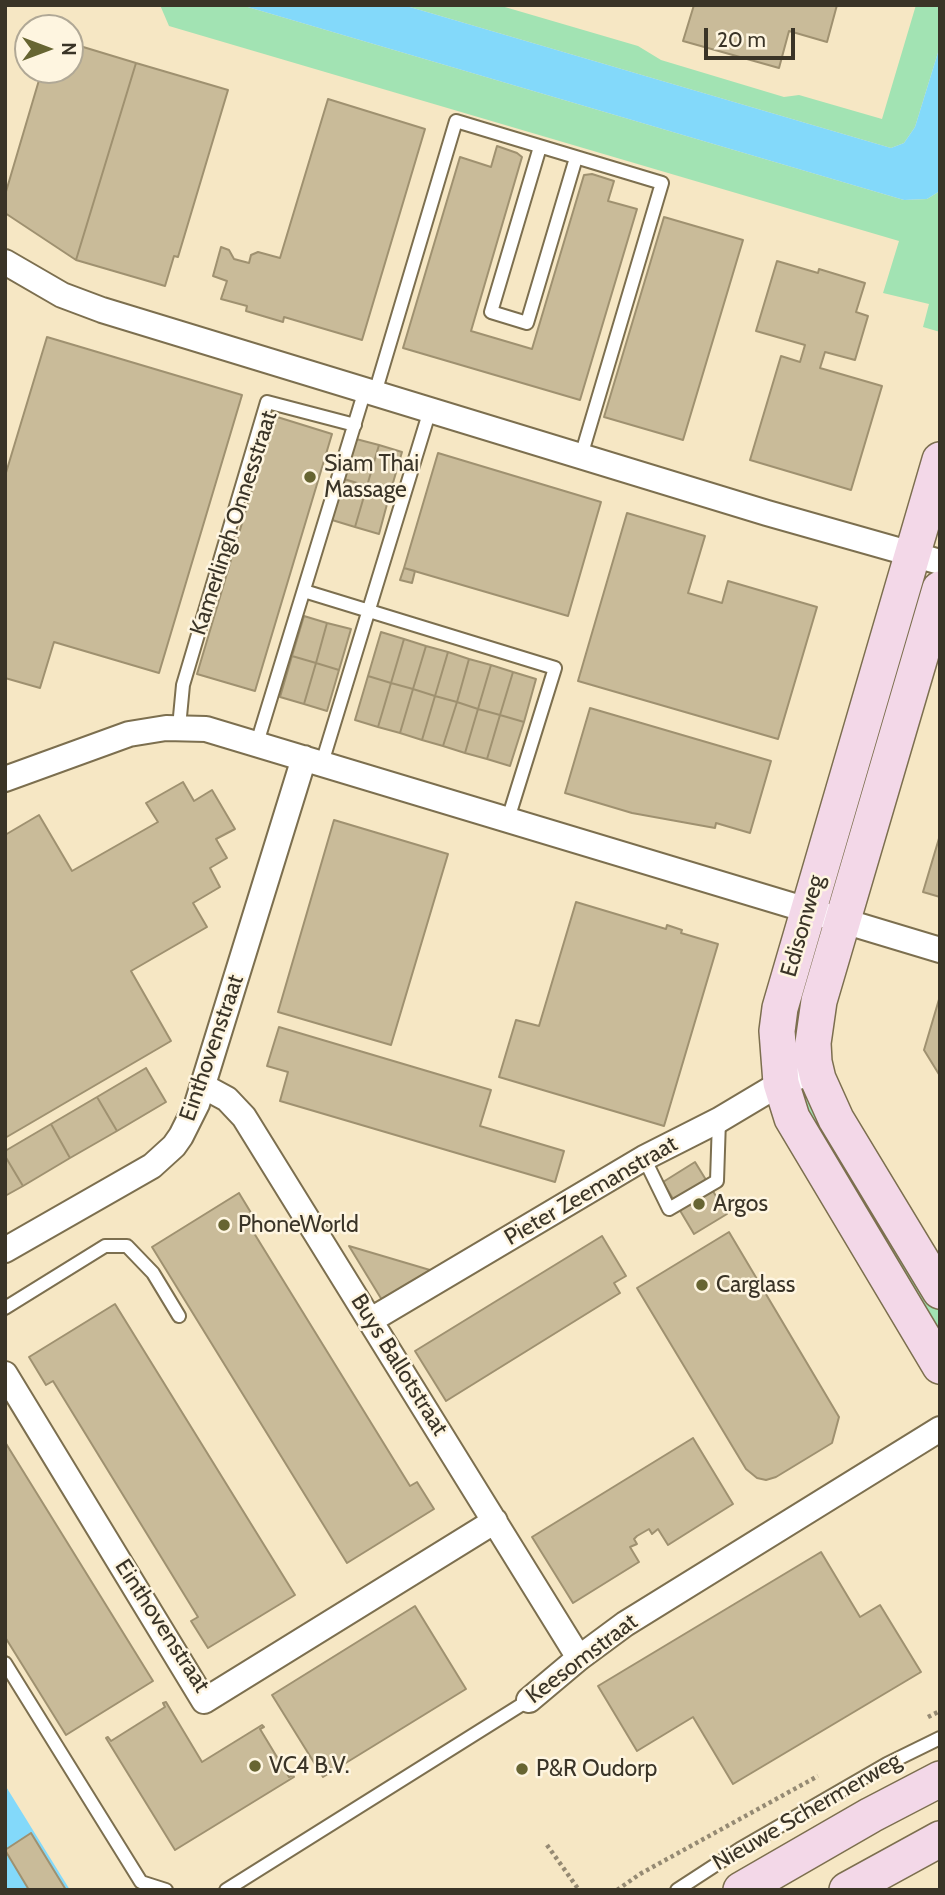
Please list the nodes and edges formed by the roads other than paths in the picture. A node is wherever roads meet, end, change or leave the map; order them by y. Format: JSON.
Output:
{"nodes":[{"id":1,"x":540,"y":147,"type":"junction"},
{"id":2,"x":576,"y":158,"type":"junction"},
{"id":3,"x":5,"y":262,"type":"edge"},
{"id":4,"x":370,"y":392,"type":"junction"},
{"id":5,"x":430,"y":410,"type":"junction"},
{"id":6,"x":355,"y":425,"type":"junction"},
{"id":7,"x":581,"y":456,"type":"junction"},
{"id":8,"x":940,"y":460,"type":"edge"},
{"id":9,"x":926,"y":558,"type":"edge"},
{"id":10,"x":940,"y":589,"type":"edge"},
{"id":11,"x":304,"y":591,"type":"junction"},
{"id":12,"x":369,"y":611,"type":"junction"},
{"id":13,"x":179,"y":727,"type":"junction"},
{"id":14,"x":257,"y":743,"type":"junction"},
{"id":15,"x":313,"y":760,"type":"junction"},
{"id":16,"x":5,"y":779,"type":"edge"},
{"id":17,"x":508,"y":819,"type":"junction"},
{"id":18,"x":808,"y":910,"type":"junction"},
{"id":19,"x":842,"y":920,"type":"junction"},
{"id":20,"x":940,"y":950,"type":"edge"},
{"id":21,"x":816,"y":1071,"type":"junction"},
{"id":22,"x":781,"y":1083,"type":"junction"},
{"id":23,"x":203,"y":1086,"type":"junction"},
{"id":24,"x":719,"y":1121,"type":"junction"},
{"id":25,"x":644,"y":1158,"type":"junction"},
{"id":26,"x":5,"y":1250,"type":"edge"},
{"id":27,"x":940,"y":1291,"type":"edge"},
{"id":28,"x":5,"y":1308,"type":"edge"},
{"id":29,"x":179,"y":1316,"type":"dead end"},
{"id":30,"x":371,"y":1320,"type":"junction"},
{"id":31,"x":940,"y":1366,"type":"edge"},
{"id":32,"x":5,"y":1374,"type":"edge"},
{"id":33,"x":12,"y":1401,"type":"edge"},
{"id":34,"x":940,"y":1429,"type":"edge"},
{"id":35,"x":495,"y":1521,"type":"junction"},
{"id":36,"x":579,"y":1658,"type":"junction"},
{"id":37,"x":5,"y":1663,"type":"edge"},
{"id":38,"x":529,"y":1700,"type":"joint"},
{"id":39,"x":940,"y":1738,"type":"edge"},
{"id":40,"x":940,"y":1779,"type":"edge"},
{"id":41,"x":940,"y":1839,"type":"edge"},
{"id":42,"x":166,"y":1890,"type":"edge"},
{"id":43,"x":226,"y":1890,"type":"edge"},
{"id":44,"x":677,"y":1890,"type":"edge"},
{"id":45,"x":741,"y":1890,"type":"edge"},
{"id":46,"x":847,"y":1890,"type":"edge"}],
"edges":[{"from":1,"to":2,"type":"lane"},
{"from":1,"to":2,"type":"lane"},
{"from":1,"to":4,"type":"lane"},
{"from":2,"to":7,"type":"lane"},
{"from":3,"to":4,"type":"street"},
{"from":4,"to":5,"type":"street"},
{"from":4,"to":6,"type":"lane"},
{"from":5,"to":7,"type":"street"},
{"from":5,"to":12,"type":"lane"},
{"from":6,"to":11,"type":"lane"},
{"from":6,"to":13,"type":"lane","name":"Kamerlingh Onnesstraat"},
{"from":7,"to":9,"type":"street"},
{"from":8,"to":9,"type":"street","name":"Edisonweg"},
{"from":9,"to":18,"type":"street","name":"Edisonweg"},
{"from":10,"to":19,"type":"street","name":"Edisonweg"},
{"from":11,"to":12,"type":"lane"},
{"from":11,"to":14,"type":"lane"},
{"from":12,"to":15,"type":"lane"},
{"from":12,"to":17,"type":"lane"},
{"from":13,"to":14,"type":"street"},
{"from":13,"to":16,"type":"street"},
{"from":14,"to":15,"type":"street"},
{"from":15,"to":17,"type":"street"},
{"from":15,"to":23,"type":"street","name":"Einthovenstraat"},
{"from":17,"to":18,"type":"street"},
{"from":18,"to":19,"type":"street"},
{"from":18,"to":22,"type":"street","name":"Edisonweg"},
{"from":19,"to":20,"type":"street"},
{"from":19,"to":21,"type":"street","name":"Edisonweg"},
{"from":21,"to":22,"type":"street","name":"Pieter Zeemanstraat"},
{"from":21,"to":27,"type":"street","name":"Edisonweg"},
{"from":22,"to":24,"type":"street","name":"Pieter Zeemanstraat"},
{"from":22,"to":31,"type":"street","name":"Edisonweg"},
{"from":23,"to":26,"type":"street","name":"Einthovenstraat"},
{"from":23,"to":30,"type":"street","name":"Buys Ballotstraat"},
{"from":24,"to":25,"type":"street","name":"Pieter Zeemanstraat"},
{"from":24,"to":25,"type":"lane"},
{"from":25,"to":30,"type":"street","name":"Pieter Zeemanstraat"},
{"from":28,"to":29,"type":"lane"},
{"from":30,"to":35,"type":"street","name":"Buys Ballotstraat"},
{"from":32,"to":33,"type":"street","name":"Einthovenstraat"},
{"from":33,"to":35,"type":"street","name":"Einthovenstraat"},
{"from":34,"to":36,"type":"street","name":"Keesomstraat"},
{"from":35,"to":36,"type":"street","name":"Buys Ballotstraat"},
{"from":36,"to":38,"type":"street","name":"Keesomstraat"},
{"from":37,"to":42,"type":"lane"},
{"from":38,"to":43,"type":"lane","name":"Keesomstraat"},
{"from":39,"to":44,"type":"lane","name":"Nieuwe Schermerweg"},
{"from":40,"to":45,"type":"street","name":"Nieuwe Schermerweg"},
{"from":41,"to":46,"type":"street"}]}
